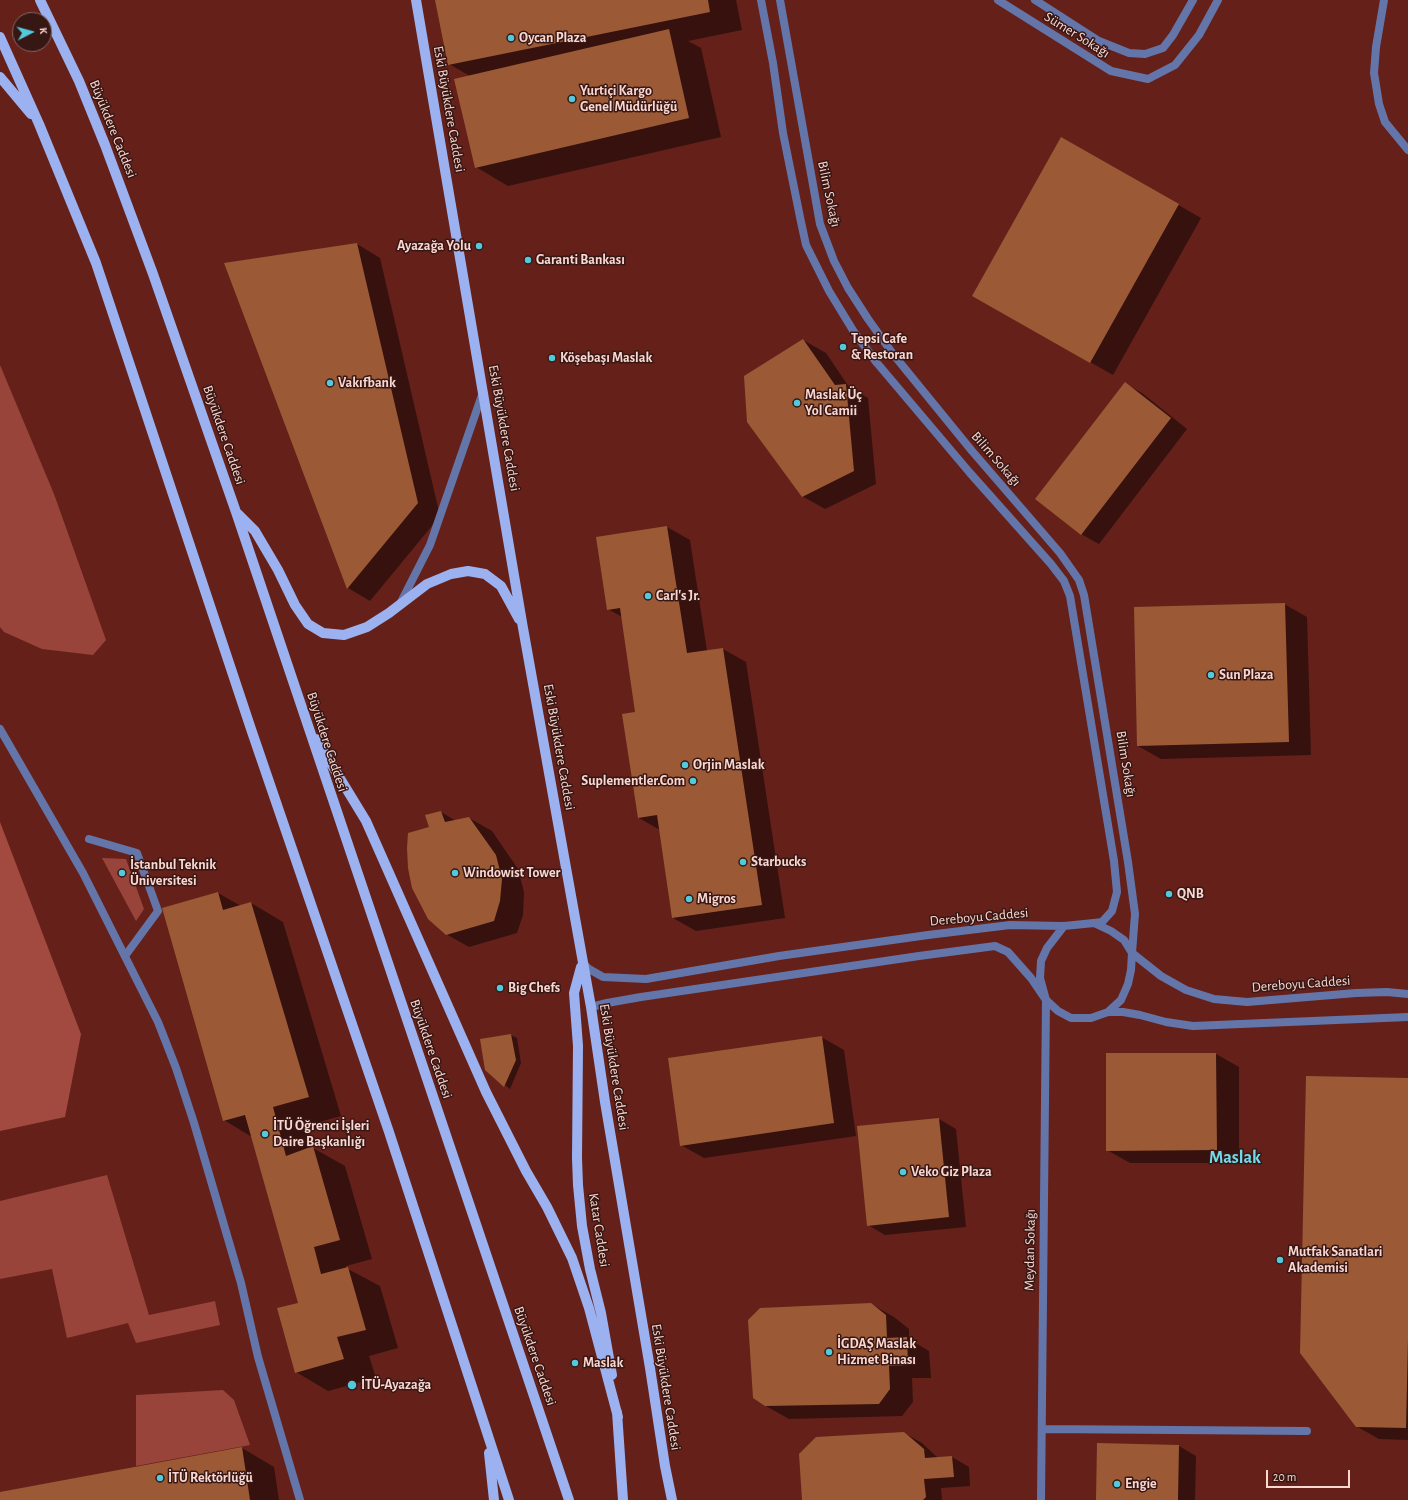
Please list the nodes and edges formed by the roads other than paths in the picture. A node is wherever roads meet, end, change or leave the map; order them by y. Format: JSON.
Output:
{"nodes":[{"id":1,"x":40,"y":0,"type":"edge"},
{"id":2,"x":416,"y":0,"type":"edge"},
{"id":3,"x":761,"y":0,"type":"edge"},
{"id":4,"x":780,"y":0,"type":"edge"},
{"id":5,"x":998,"y":0,"type":"edge"},
{"id":6,"x":1035,"y":0,"type":"edge"},
{"id":7,"x":1193,"y":0,"type":"edge"},
{"id":8,"x":1218,"y":0,"type":"edge"},
{"id":9,"x":1384,"y":0,"type":"edge"},
{"id":10,"x":0,"y":37,"type":"edge"},
{"id":11,"x":0,"y":76,"type":"edge"},
{"id":12,"x":39,"y":124,"type":"junction"},
{"id":13,"x":1408,"y":150,"type":"edge"},
{"id":14,"x":483,"y":391,"type":"junction"},
{"id":15,"x":236,"y":512,"type":"junction"},
{"id":16,"x":401,"y":602,"type":"junction"},
{"id":17,"x":523,"y":628,"type":"junction"},
{"id":18,"x":307,"y":725,"type":"junction"},
{"id":19,"x":0,"y":729,"type":"edge"},
{"id":20,"x":89,"y":839,"type":"dead end"},
{"id":21,"x":1094,"y":923,"type":"junction"},
{"id":22,"x":1064,"y":926,"type":"junction"},
{"id":23,"x":1132,"y":953,"type":"junction"},
{"id":24,"x":125,"y":956,"type":"junction"},
{"id":25,"x":583,"y":963,"type":"junction"},
{"id":26,"x":1408,"y":994,"type":"edge"},
{"id":27,"x":1046,"y":1000,"type":"junction"},
{"id":28,"x":590,"y":1007,"type":"junction"},
{"id":29,"x":1108,"y":1012,"type":"junction"},
{"id":30,"x":1408,"y":1017,"type":"edge"},
{"id":31,"x":618,"y":1417,"type":"junction"},
{"id":32,"x":1042,"y":1429,"type":"junction"},
{"id":33,"x":1307,"y":1431,"type":"dead end"},
{"id":34,"x":488,"y":1435,"type":"junction"},
{"id":35,"x":300,"y":1500,"type":"edge"},
{"id":36,"x":494,"y":1500,"type":"edge"},
{"id":37,"x":509,"y":1500,"type":"edge"},
{"id":38,"x":569,"y":1500,"type":"edge"},
{"id":39,"x":623,"y":1500,"type":"edge"},
{"id":40,"x":672,"y":1500,"type":"edge"},
{"id":41,"x":1041,"y":1500,"type":"edge"}],
"edges":[{"from":1,"to":15,"type":"main road","name":"Büyükdere Caddesi"},
{"from":2,"to":14,"type":"main road","name":"Eski Büyükdere Caddesi"},
{"from":3,"to":21,"type":"street","name":"Bilim Sokağı"},
{"from":4,"to":23,"type":"street","name":"Bilim Sokağı"},
{"from":5,"to":8,"type":"street","name":"Sümer Sokağı"},
{"from":6,"to":7,"type":"street","name":"Sümer Sokağı"},
{"from":9,"to":13,"type":"street"},
{"from":10,"to":12,"type":"main road"},
{"from":11,"to":12,"type":"main road"},
{"from":12,"to":34,"type":"main road"},
{"from":14,"to":16,"type":"street"},
{"from":14,"to":17,"type":"main road","name":"Eski Büyükdere Caddesi"},
{"from":15,"to":16,"type":"main road"},
{"from":15,"to":18,"type":"main road","name":"Büyükdere Caddesi"},
{"from":16,"to":17,"type":"main road"},
{"from":17,"to":25,"type":"main road","name":"Eski Büyükdere Caddesi"},
{"from":18,"to":31,"type":"main road"},
{"from":18,"to":38,"type":"main road","name":"Büyükdere Caddesi"},
{"from":19,"to":24,"type":"street"},
{"from":20,"to":24,"type":"street"},
{"from":21,"to":22,"type":"street","name":"Dereboyu Caddesi"},
{"from":21,"to":23,"type":"street","name":"Dereboyu Caddesi"},
{"from":22,"to":25,"type":"street","name":"Dereboyu Caddesi"},
{"from":22,"to":27,"type":"street"},
{"from":23,"to":26,"type":"street","name":"Dereboyu Caddesi"},
{"from":23,"to":29,"type":"street"},
{"from":24,"to":35,"type":"street"},
{"from":25,"to":28,"type":"main road","name":"Eski Büyükdere Caddesi"},
{"from":25,"to":31,"type":"main road","name":"Katar Caddesi"},
{"from":27,"to":28,"type":"street"},
{"from":27,"to":29,"type":"street"},
{"from":27,"to":32,"type":"street","name":"Meydan Sokağı"},
{"from":28,"to":40,"type":"main road","name":"Eski Büyükdere Caddesi"},
{"from":29,"to":30,"type":"street"},
{"from":31,"to":39,"type":"main road","name":"Katar Caddesi"},
{"from":32,"to":33,"type":"street"},
{"from":32,"to":41,"type":"street","name":"Meydan Sokağı"},
{"from":34,"to":36,"type":"main road"},
{"from":34,"to":37,"type":"main road"}]}
